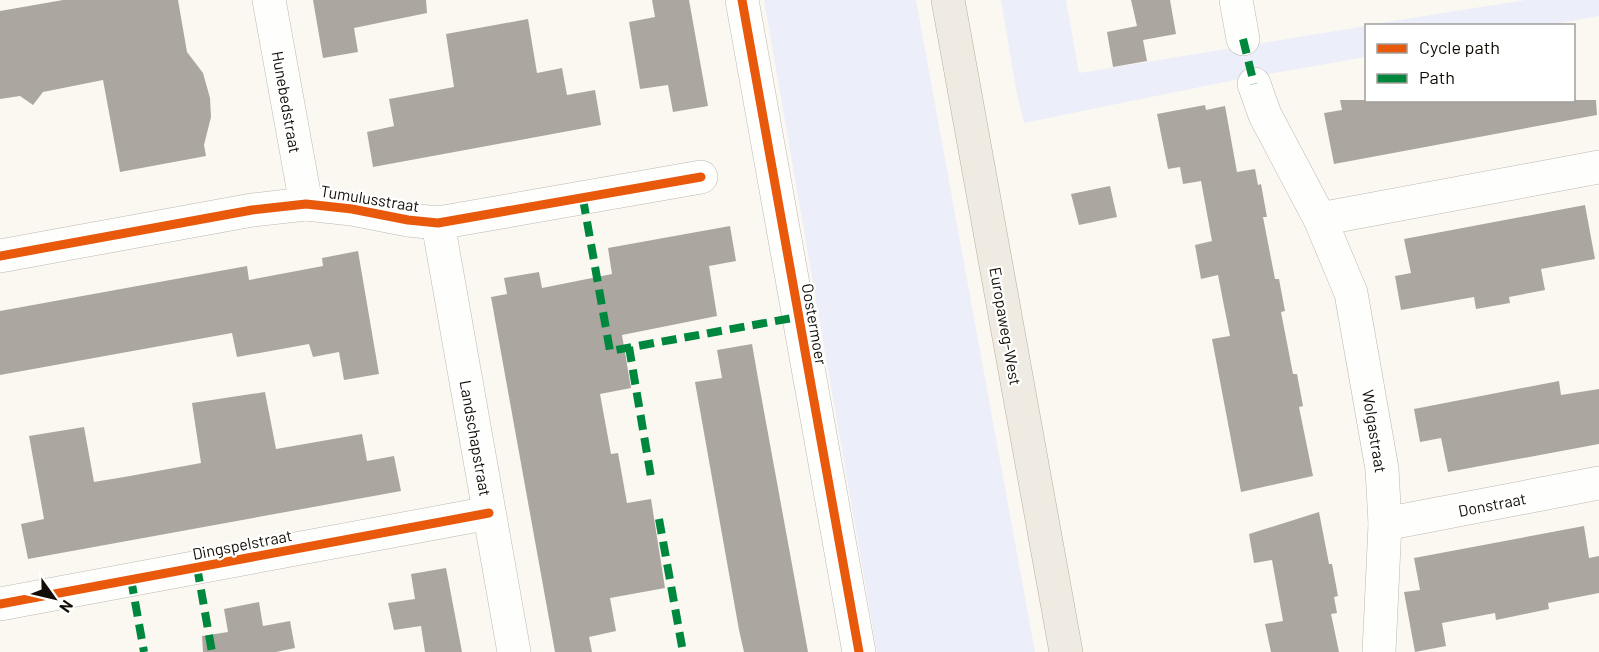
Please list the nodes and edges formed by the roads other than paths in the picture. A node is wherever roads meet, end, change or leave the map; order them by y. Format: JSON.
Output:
{"nodes":[{"id":1,"x":269,"y":0,"type":"edge"},
{"id":2,"x":742,"y":0,"type":"edge"},
{"id":3,"x":948,"y":0,"type":"edge"},
{"id":4,"x":1236,"y":0,"type":"edge"},
{"id":5,"x":1244,"y":39,"type":"dead end"},
{"id":6,"x":1254,"y":84,"type":"dead end"},
{"id":7,"x":1599,"y":167,"type":"edge"},
{"id":8,"x":701,"y":177,"type":"dead end"},
{"id":9,"x":306,"y":204,"type":"junction"},
{"id":10,"x":1320,"y":219,"type":"junction"},
{"id":11,"x":438,"y":223,"type":"junction"},
{"id":12,"x":0,"y":256,"type":"edge"},
{"id":13,"x":1599,"y":483,"type":"edge"},
{"id":14,"x":489,"y":513,"type":"junction"},
{"id":15,"x":1385,"y":524,"type":"junction"},
{"id":16,"x":0,"y":604,"type":"edge"},
{"id":17,"x":514,"y":652,"type":"edge"},
{"id":18,"x":859,"y":652,"type":"edge"},
{"id":19,"x":1066,"y":652,"type":"edge"},
{"id":20,"x":1379,"y":652,"type":"edge"}],
"edges":[{"from":1,"to":9,"type":"street","name":"Hunebedstraat"},
{"from":2,"to":18,"type":"street","name":"Oostermoer"},
{"from":3,"to":19,"type":"main road","name":"Europaweg-West"},
{"from":4,"to":5,"type":"street"},
{"from":6,"to":10,"type":"street","name":"Wolgastraat"},
{"from":7,"to":10,"type":"street"},
{"from":8,"to":11,"type":"street","name":"Tumulusstraat"},
{"from":9,"to":11,"type":"street","name":"Tumulusstraat"},
{"from":9,"to":12,"type":"street","name":"Tumulusstraat"},
{"from":10,"to":15,"type":"street","name":"Wolgastraat"},
{"from":11,"to":14,"type":"street","name":"Landschapstraat"},
{"from":13,"to":15,"type":"street","name":"Donstraat"},
{"from":14,"to":16,"type":"street","name":"Dingspelstraat"},
{"from":14,"to":17,"type":"street","name":"Landschapstraat"},
{"from":15,"to":20,"type":"street","name":"Wolgastraat"}]}
